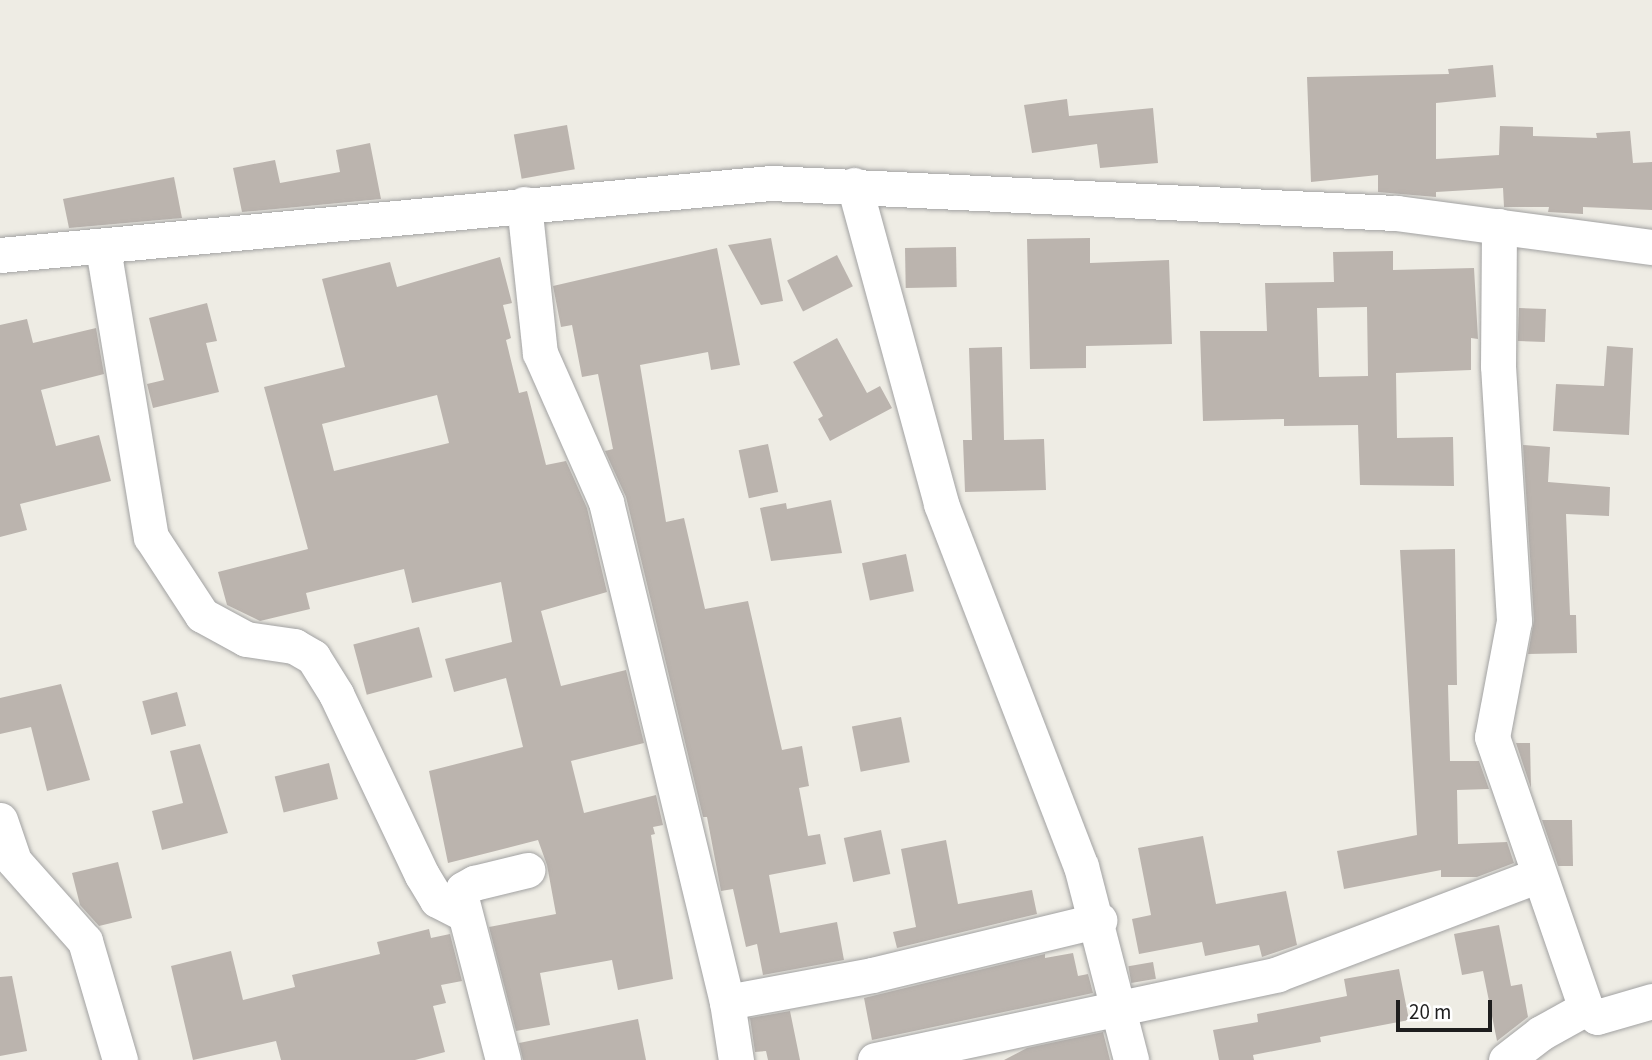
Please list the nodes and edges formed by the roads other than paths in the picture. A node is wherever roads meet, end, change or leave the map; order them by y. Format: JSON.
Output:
{"nodes":[{"id":1,"x":854,"y":185,"type":"junction"},
{"id":2,"x":524,"y":204,"type":"junction"},
{"id":3,"x":1499,"y":226,"type":"junction"},
{"id":4,"x":1652,"y":247,"type":"edge"},
{"id":5,"x":103,"y":248,"type":"junction"},
{"id":6,"x":0,"y":255,"type":"edge"},
{"id":7,"x":0,"y":820,"type":"edge"},
{"id":8,"x":527,"y":870,"type":"dead end"},
{"id":9,"x":1538,"y":875,"type":"junction"},
{"id":10,"x":463,"y":913,"type":"junction"},
{"id":11,"x":1099,"y":920,"type":"junction"},
{"id":12,"x":1652,"y":1001,"type":"edge"},
{"id":13,"x":727,"y":1002,"type":"junction"},
{"id":14,"x":1586,"y":1009,"type":"junction"},
{"id":15,"x":1118,"y":1010,"type":"junction"},
{"id":16,"x":120,"y":1060,"type":"edge"},
{"id":17,"x":503,"y":1060,"type":"edge"},
{"id":18,"x":736,"y":1060,"type":"edge"},
{"id":19,"x":878,"y":1060,"type":"edge"},
{"id":20,"x":1131,"y":1060,"type":"edge"},
{"id":21,"x":1506,"y":1060,"type":"edge"}],
"edges":[{"from":1,"to":2,"type":"street"},
{"from":1,"to":3,"type":"street"},
{"from":1,"to":11,"type":"street"},
{"from":2,"to":5,"type":"street"},
{"from":2,"to":13,"type":"street"},
{"from":3,"to":4,"type":"street"},
{"from":3,"to":9,"type":"street"},
{"from":5,"to":6,"type":"street"},
{"from":5,"to":10,"type":"street"},
{"from":7,"to":16,"type":"street"},
{"from":8,"to":10,"type":"street"},
{"from":9,"to":14,"type":"street"},
{"from":9,"to":15,"type":"street"},
{"from":10,"to":17,"type":"street"},
{"from":11,"to":13,"type":"street"},
{"from":11,"to":15,"type":"street"},
{"from":12,"to":14,"type":"street"},
{"from":13,"to":18,"type":"street"},
{"from":14,"to":21,"type":"street"},
{"from":15,"to":19,"type":"street"},
{"from":15,"to":20,"type":"street"}]}
